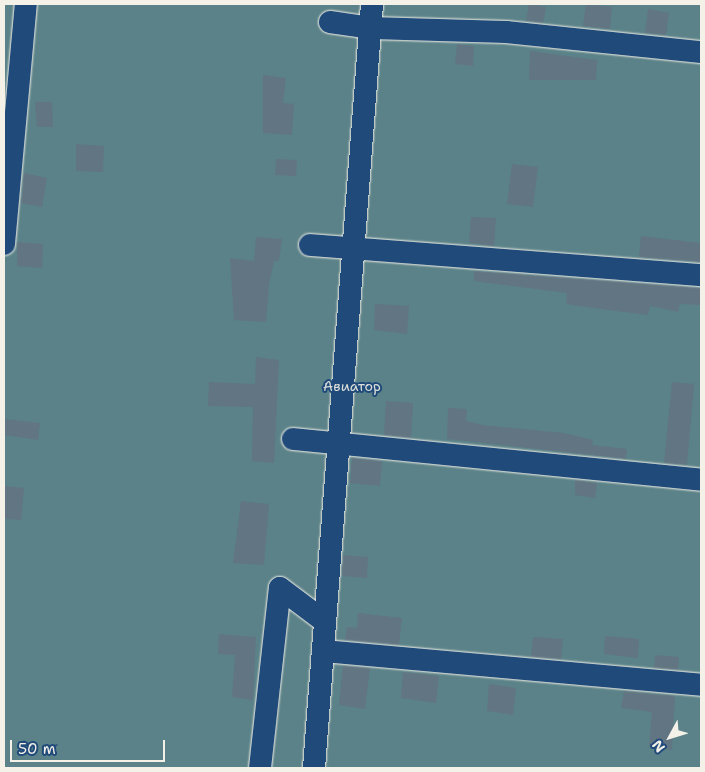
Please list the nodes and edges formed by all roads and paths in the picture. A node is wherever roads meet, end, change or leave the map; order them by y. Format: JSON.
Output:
{"nodes":[{"id":1,"x":26,"y":4,"type":"edge"},
{"id":2,"x":372,"y":4,"type":"edge"},
{"id":3,"x":330,"y":22,"type":"dead end"},
{"id":4,"x":371,"y":28,"type":"junction"},
{"id":5,"x":701,"y":52,"type":"edge"},
{"id":6,"x":4,"y":244,"type":"edge"},
{"id":7,"x":310,"y":245,"type":"dead end"},
{"id":8,"x":355,"y":249,"type":"junction"},
{"id":9,"x":701,"y":275,"type":"edge"},
{"id":10,"x":293,"y":439,"type":"dead end"},
{"id":11,"x":336,"y":445,"type":"junction"},
{"id":12,"x":701,"y":480,"type":"edge"},
{"id":13,"x":324,"y":621,"type":"junction"},
{"id":14,"x":323,"y":650,"type":"junction"},
{"id":15,"x":701,"y":685,"type":"edge"},
{"id":16,"x":260,"y":768,"type":"edge"},
{"id":17,"x":314,"y":768,"type":"edge"}],
"edges":[{"from":1,"to":6,"type":"street"},
{"from":2,"to":4,"type":"street"},
{"from":3,"to":4,"type":"street"},
{"from":4,"to":5,"type":"street"},
{"from":4,"to":8,"type":"street"},
{"from":7,"to":8,"type":"street"},
{"from":8,"to":9,"type":"street"},
{"from":8,"to":11,"type":"street"},
{"from":10,"to":11,"type":"street"},
{"from":11,"to":12,"type":"street"},
{"from":11,"to":13,"type":"street"},
{"from":13,"to":14,"type":"street"},
{"from":13,"to":16,"type":"street"},
{"from":14,"to":15,"type":"street"},
{"from":14,"to":17,"type":"street"}]}
